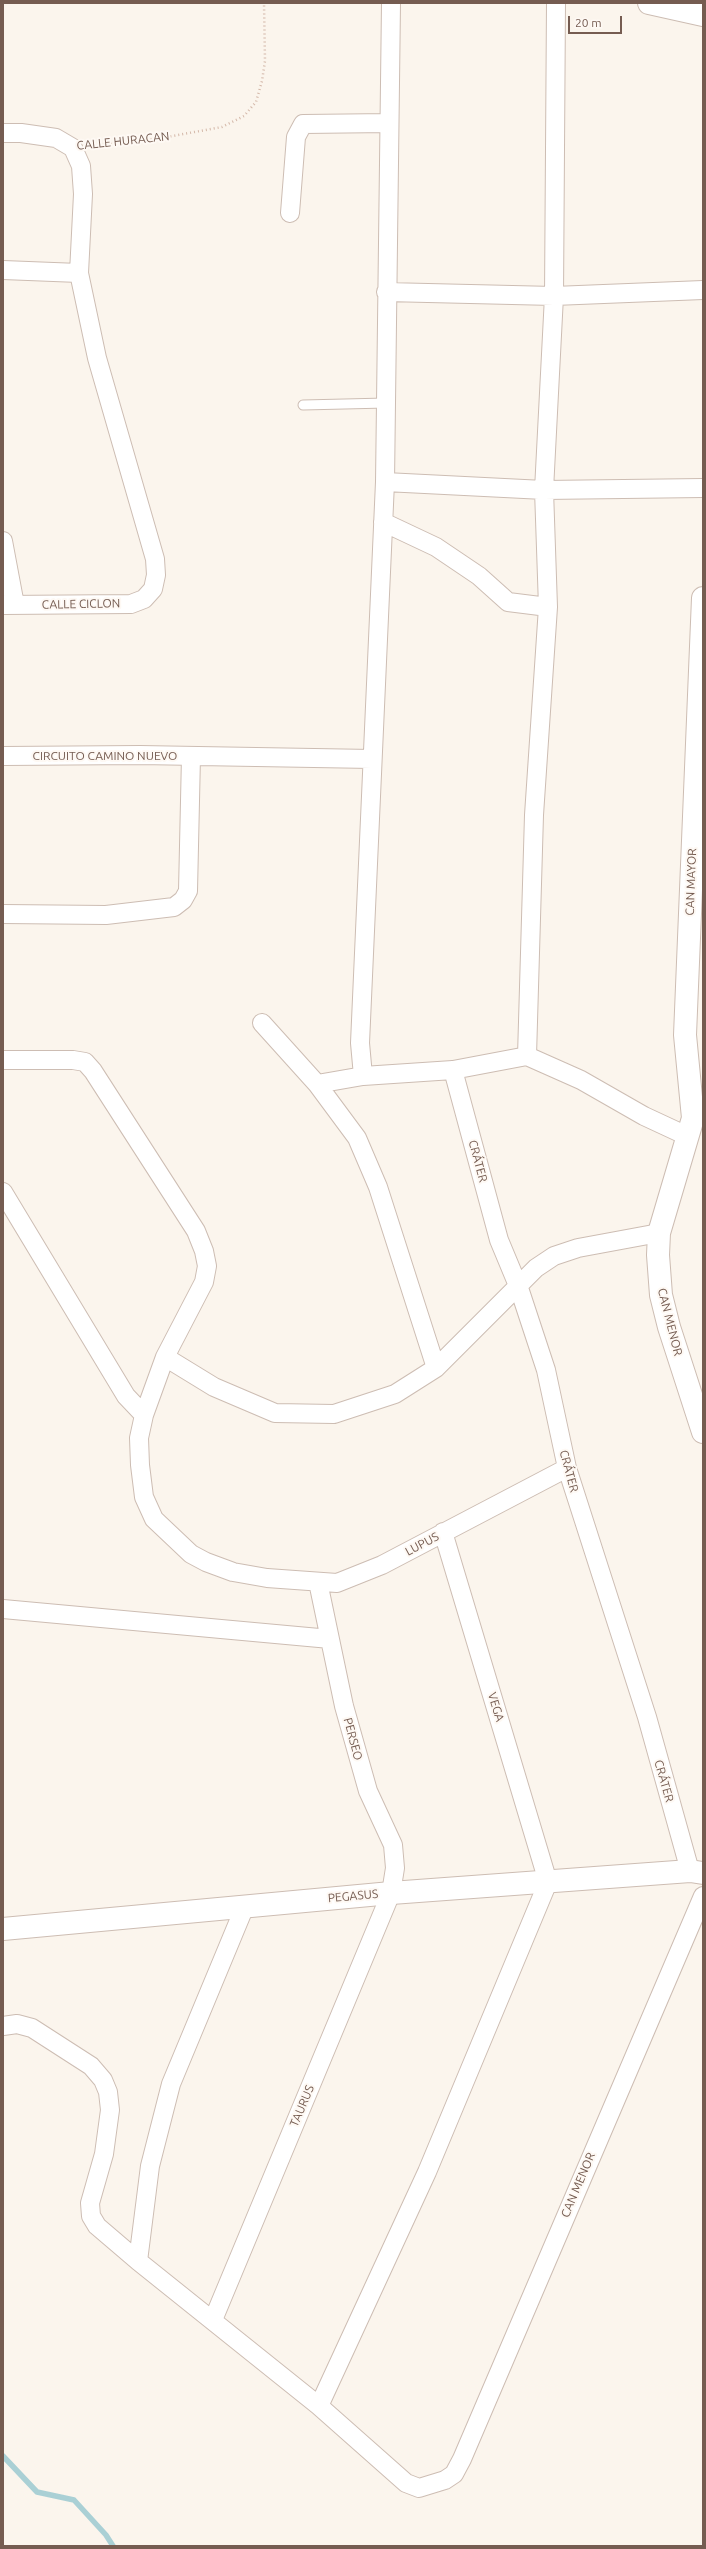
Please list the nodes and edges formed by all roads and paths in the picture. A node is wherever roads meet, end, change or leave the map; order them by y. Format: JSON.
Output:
{"nodes":[{"id":1,"x":264,"y":3,"type":"edge"},
{"id":2,"x":391,"y":3,"type":"edge"},
{"id":3,"x":556,"y":3,"type":"edge"},
{"id":4,"x":649,"y":3,"type":"edge"},
{"id":5,"x":703,"y":15,"type":"edge"},
{"id":6,"x":389,"y":123,"type":"junction"},
{"id":7,"x":3,"y":133,"type":"edge"},
{"id":8,"x":73,"y":148,"type":"junction"},
{"id":9,"x":290,"y":213,"type":"dead end"},
{"id":10,"x":3,"y":270,"type":"edge"},
{"id":11,"x":79,"y":273,"type":"junction"},
{"id":12,"x":703,"y":290,"type":"edge"},
{"id":13,"x":386,"y":292,"type":"junction"},
{"id":14,"x":554,"y":296,"type":"junction"},
{"id":15,"x":386,"y":403,"type":"junction"},
{"id":16,"x":303,"y":405,"type":"dead end"},
{"id":17,"x":385,"y":482,"type":"junction"},
{"id":18,"x":703,"y":488,"type":"edge"},
{"id":19,"x":544,"y":490,"type":"junction"},
{"id":20,"x":383,"y":522,"type":"junction"},
{"id":21,"x":3,"y":541,"type":"edge"},
{"id":22,"x":703,"y":598,"type":"edge"},
{"id":23,"x":9,"y":605,"type":"edge"},
{"id":24,"x":548,"y":607,"type":"junction"},
{"id":25,"x":3,"y":756,"type":"edge"},
{"id":26,"x":191,"y":756,"type":"junction"},
{"id":27,"x":372,"y":759,"type":"junction"},
{"id":28,"x":3,"y":914,"type":"edge"},
{"id":29,"x":262,"y":1023,"type":"dead end"},
{"id":30,"x":527,"y":1056,"type":"junction"},
{"id":31,"x":3,"y":1060,"type":"edge"},
{"id":32,"x":453,"y":1070,"type":"junction"},
{"id":33,"x":363,"y":1076,"type":"junction"},
{"id":34,"x":317,"y":1084,"type":"junction"},
{"id":35,"x":703,"y":1095,"type":"edge"},
{"id":36,"x":690,"y":1127,"type":"junction"},
{"id":37,"x":3,"y":1192,"type":"edge"},
{"id":38,"x":659,"y":1233,"type":"junction"},
{"id":39,"x":519,"y":1288,"type":"junction"},
{"id":40,"x":165,"y":1357,"type":"junction"},
{"id":41,"x":436,"y":1368,"type":"junction"},
{"id":42,"x":144,"y":1415,"type":"junction"},
{"id":43,"x":703,"y":1432,"type":"edge"},
{"id":44,"x":567,"y":1468,"type":"junction"},
{"id":45,"x":443,"y":1532,"type":"junction"},
{"id":46,"x":318,"y":1582,"type":"junction"},
{"id":47,"x":3,"y":1609,"type":"edge"},
{"id":48,"x":330,"y":1639,"type":"junction"},
{"id":49,"x":696,"y":1872,"type":"edge"},
{"id":50,"x":548,"y":1882,"type":"junction"},
{"id":51,"x":391,"y":1893,"type":"junction"},
{"id":52,"x":703,"y":1896,"type":"edge"},
{"id":53,"x":245,"y":1906,"type":"junction"},
{"id":54,"x":3,"y":1929,"type":"edge"},
{"id":55,"x":3,"y":2026,"type":"edge"},
{"id":56,"x":138,"y":2261,"type":"junction"},
{"id":57,"x":213,"y":2320,"type":"junction"},
{"id":58,"x":319,"y":2406,"type":"junction"}],
"edges":[{"from":1,"to":8,"type":"path","name":"CALLE HURACAN"},
{"from":2,"to":6,"type":"street"},
{"from":3,"to":14,"type":"street"},
{"from":4,"to":5,"type":"street"},
{"from":6,"to":9,"type":"street"},
{"from":6,"to":13,"type":"street"},
{"from":7,"to":8,"type":"street","name":"CALLE HURACAN"},
{"from":8,"to":11,"type":"street"},
{"from":10,"to":11,"type":"street"},
{"from":11,"to":23,"type":"street","name":"CALLE CICLON"},
{"from":12,"to":14,"type":"street"},
{"from":13,"to":14,"type":"street"},
{"from":13,"to":15,"type":"street"},
{"from":14,"to":19,"type":"street"},
{"from":15,"to":16,"type":"lane"},
{"from":15,"to":17,"type":"street"},
{"from":17,"to":19,"type":"street"},
{"from":17,"to":20,"type":"street"},
{"from":18,"to":19,"type":"street"},
{"from":19,"to":24,"type":"street"},
{"from":20,"to":24,"type":"street"},
{"from":20,"to":27,"type":"street"},
{"from":21,"to":23,"type":"street"},
{"from":22,"to":36,"type":"street","name":"CAN MAYOR"},
{"from":24,"to":30,"type":"street"},
{"from":25,"to":26,"type":"street","name":"CIRCUITO CAMINO NUEVO"},
{"from":26,"to":27,"type":"street"},
{"from":26,"to":28,"type":"street","name":"CIRCUITO CAMINO NUEVO"},
{"from":27,"to":33,"type":"street"},
{"from":29,"to":34,"type":"street"},
{"from":30,"to":32,"type":"street"},
{"from":30,"to":36,"type":"street"},
{"from":31,"to":40,"type":"street","name":"LUPUS"},
{"from":32,"to":33,"type":"street"},
{"from":32,"to":39,"type":"street","name":"CRÁTER"},
{"from":33,"to":34,"type":"street"},
{"from":34,"to":41,"type":"street"},
{"from":35,"to":36,"type":"street"},
{"from":36,"to":38,"type":"street","name":"CAN MENOR"},
{"from":37,"to":42,"type":"street"},
{"from":38,"to":39,"type":"street"},
{"from":38,"to":43,"type":"street","name":"CAN MENOR"},
{"from":39,"to":41,"type":"street"},
{"from":39,"to":44,"type":"street","name":"CRÁTER"},
{"from":40,"to":41,"type":"street"},
{"from":40,"to":42,"type":"street","name":"LUPUS"},
{"from":42,"to":46,"type":"street","name":"LUPUS"},
{"from":44,"to":45,"type":"street","name":"LUPUS"},
{"from":44,"to":49,"type":"street","name":"CRÁTER"},
{"from":45,"to":46,"type":"street","name":"LUPUS"},
{"from":45,"to":50,"type":"street","name":"VEGA"},
{"from":46,"to":48,"type":"street","name":"PERSEO"},
{"from":47,"to":48,"type":"street"},
{"from":48,"to":51,"type":"street","name":"PERSEO"},
{"from":49,"to":50,"type":"street","name":"PEGASUS"},
{"from":50,"to":51,"type":"street","name":"PEGASUS"},
{"from":50,"to":58,"type":"street"},
{"from":51,"to":53,"type":"street","name":"PEGASUS"},
{"from":51,"to":57,"type":"street","name":"TAURUS"},
{"from":52,"to":58,"type":"street","name":"CAN MENOR"},
{"from":53,"to":54,"type":"street","name":"PEGASUS"},
{"from":53,"to":56,"type":"street"},
{"from":55,"to":56,"type":"street"},
{"from":56,"to":57,"type":"street"},
{"from":57,"to":58,"type":"street"}]}
